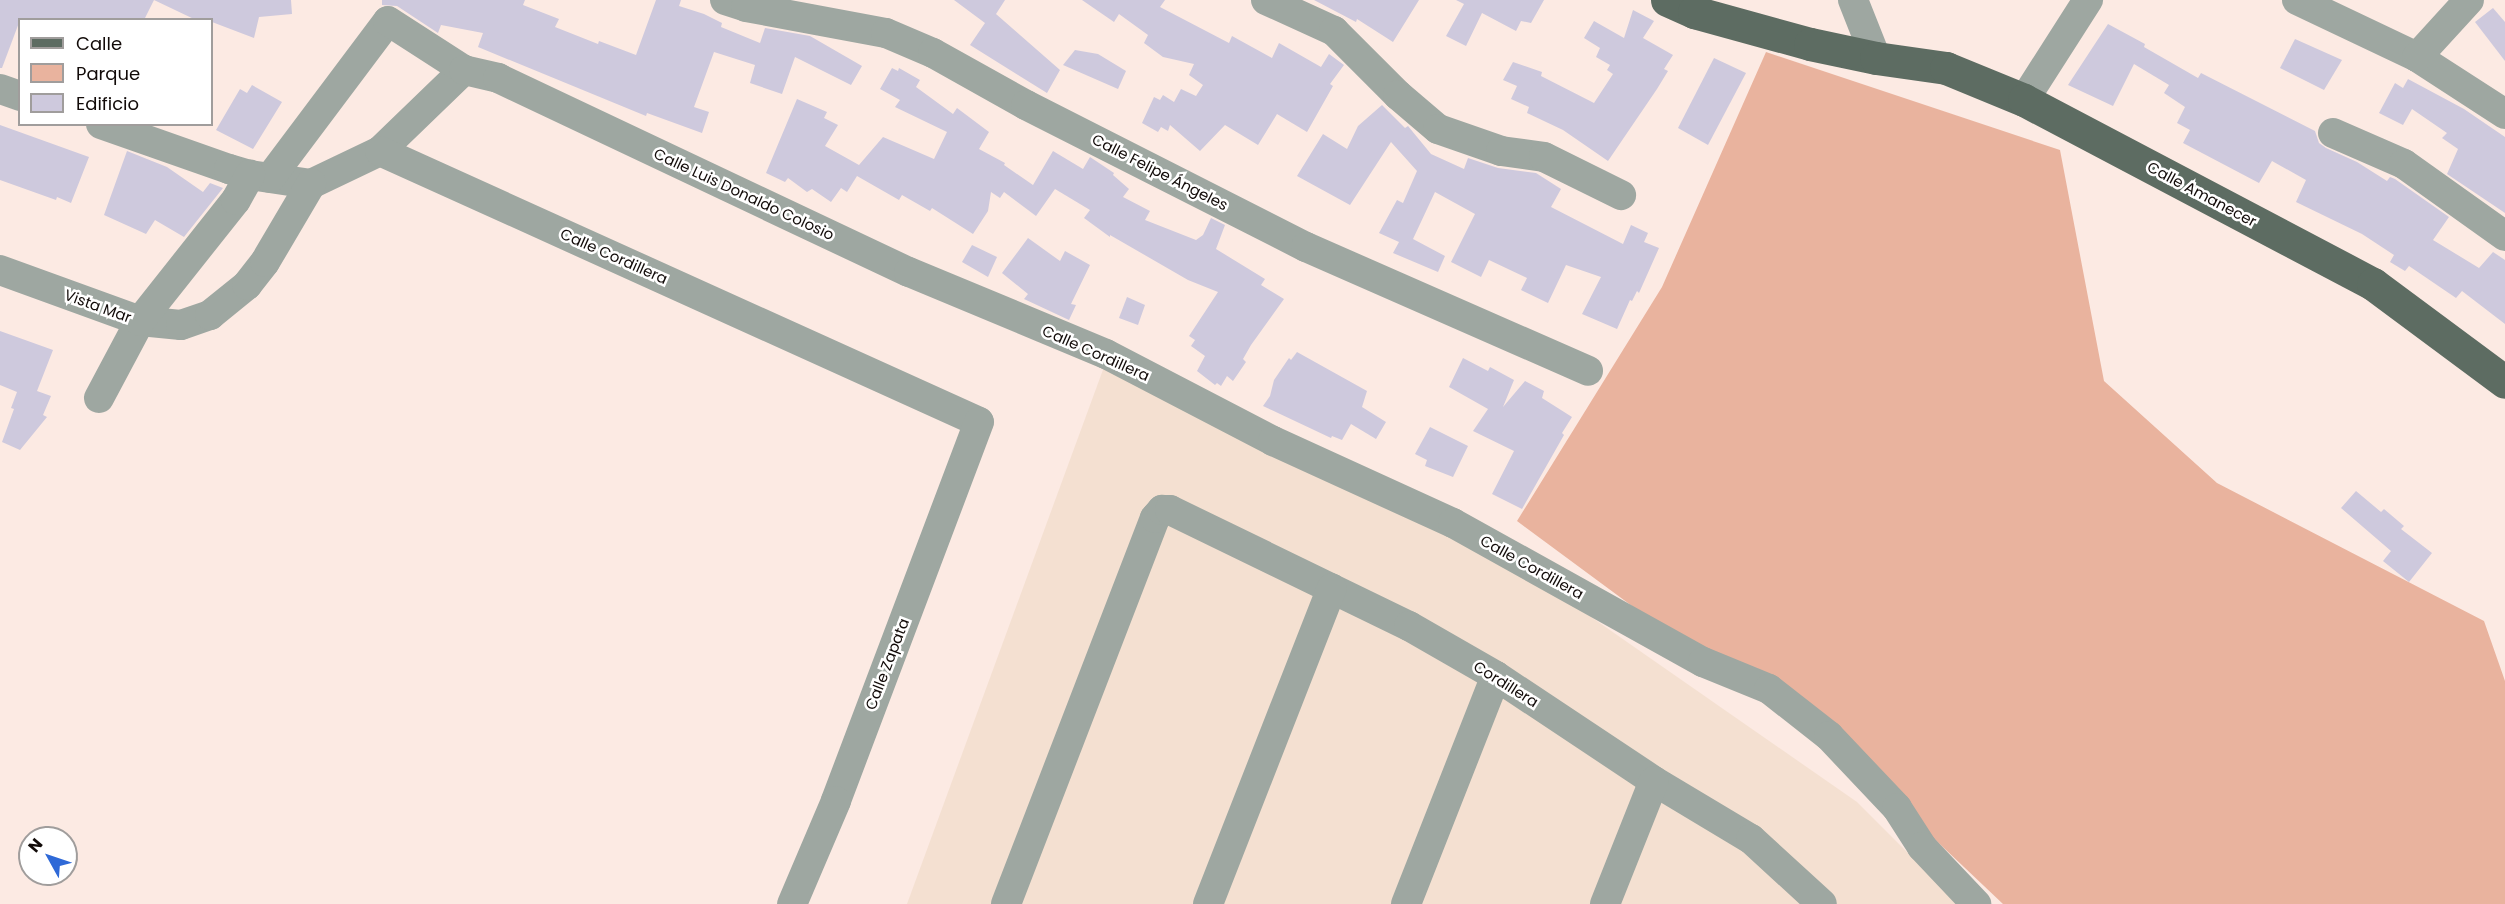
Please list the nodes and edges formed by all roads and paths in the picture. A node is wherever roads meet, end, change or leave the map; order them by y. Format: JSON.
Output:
{"nodes":[{"id":1,"x":725,"y":0,"type":"edge"},
{"id":2,"x":1266,"y":0,"type":"edge"},
{"id":3,"x":1667,"y":0,"type":"edge"},
{"id":4,"x":1853,"y":0,"type":"edge"},
{"id":5,"x":2088,"y":0,"type":"edge"},
{"id":6,"x":2297,"y":0,"type":"edge"},
{"id":7,"x":2469,"y":0,"type":"edge"},
{"id":8,"x":2417,"y":57,"type":"junction"},
{"id":9,"x":1876,"y":58,"type":"junction"},
{"id":10,"x":464,"y":70,"type":"junction"},
{"id":11,"x":0,"y":89,"type":"edge"},
{"id":12,"x":18,"y":95,"type":"edge"},
{"id":13,"x":2024,"y":100,"type":"junction"},
{"id":14,"x":2505,"y":114,"type":"edge"},
{"id":15,"x":107,"y":126,"type":"edge"},
{"id":16,"x":2333,"y":133,"type":"dead end"},
{"id":17,"x":380,"y":151,"type":"junction"},
{"id":18,"x":260,"y":177,"type":"junction"},
{"id":19,"x":311,"y":184,"type":"junction"},
{"id":20,"x":1621,"y":195,"type":"dead end"},
{"id":21,"x":2505,"y":236,"type":"edge"},
{"id":22,"x":0,"y":270,"type":"edge"},
{"id":23,"x":140,"y":321,"type":"junction"},
{"id":24,"x":1023,"y":321,"type":"joint"},
{"id":25,"x":1588,"y":371,"type":"dead end"},
{"id":26,"x":2505,"y":382,"type":"edge"},
{"id":27,"x":99,"y":398,"type":"dead end"},
{"id":28,"x":979,"y":422,"type":"joint"},
{"id":29,"x":1332,"y":588,"type":"junction"},
{"id":30,"x":1496,"y":676,"type":"junction"},
{"id":31,"x":1654,"y":781,"type":"junction"},
{"id":32,"x":1811,"y":899,"type":"edge"},
{"id":33,"x":792,"y":904,"type":"edge"},
{"id":34,"x":1006,"y":904,"type":"edge"},
{"id":35,"x":1208,"y":904,"type":"edge"},
{"id":36,"x":1406,"y":904,"type":"edge"},
{"id":37,"x":1605,"y":904,"type":"edge"},
{"id":38,"x":1976,"y":904,"type":"edge"}],
"edges":[{"from":1,"to":25,"type":"street","name":"Calle Felipe Ángeles"},
{"from":2,"to":20,"type":"street"},
{"from":3,"to":9,"type":"main road","name":"Calle Amanecer"},
{"from":4,"to":9,"type":"street"},
{"from":5,"to":13,"type":"street"},
{"from":6,"to":8,"type":"street"},
{"from":7,"to":8,"type":"street"},
{"from":8,"to":14,"type":"street"},
{"from":9,"to":13,"type":"main road","name":"Calle Amanecer"},
{"from":10,"to":17,"type":"street"},
{"from":10,"to":18,"type":"street","name":"Calle Luis Donaldo Colosio"},
{"from":10,"to":24,"type":"street","name":"Calle Luis Donaldo Colosio"},
{"from":11,"to":12,"type":"street"},
{"from":13,"to":26,"type":"main road","name":"Calle Amanecer"},
{"from":15,"to":18,"type":"street"},
{"from":16,"to":21,"type":"street"},
{"from":17,"to":19,"type":"street"},
{"from":17,"to":28,"type":"street","name":"Calle Cordillera"},
{"from":18,"to":19,"type":"street"},
{"from":18,"to":23,"type":"street"},
{"from":19,"to":23,"type":"street","name":"Vista Mar"},
{"from":22,"to":23,"type":"street","name":"Vista Mar"},
{"from":23,"to":27,"type":"street"},
{"from":24,"to":38,"type":"street","name":"Calle Cordillera"},
{"from":28,"to":33,"type":"street","name":"Calle Zapata"},
{"from":29,"to":30,"type":"street","name":"Cordillera"},
{"from":29,"to":34,"type":"street","name":"Cordillera"},
{"from":29,"to":35,"type":"street"},
{"from":30,"to":31,"type":"street","name":"Cordillera"},
{"from":30,"to":36,"type":"street"},
{"from":31,"to":32,"type":"street","name":"Cordillera"},
{"from":31,"to":37,"type":"street"}]}
